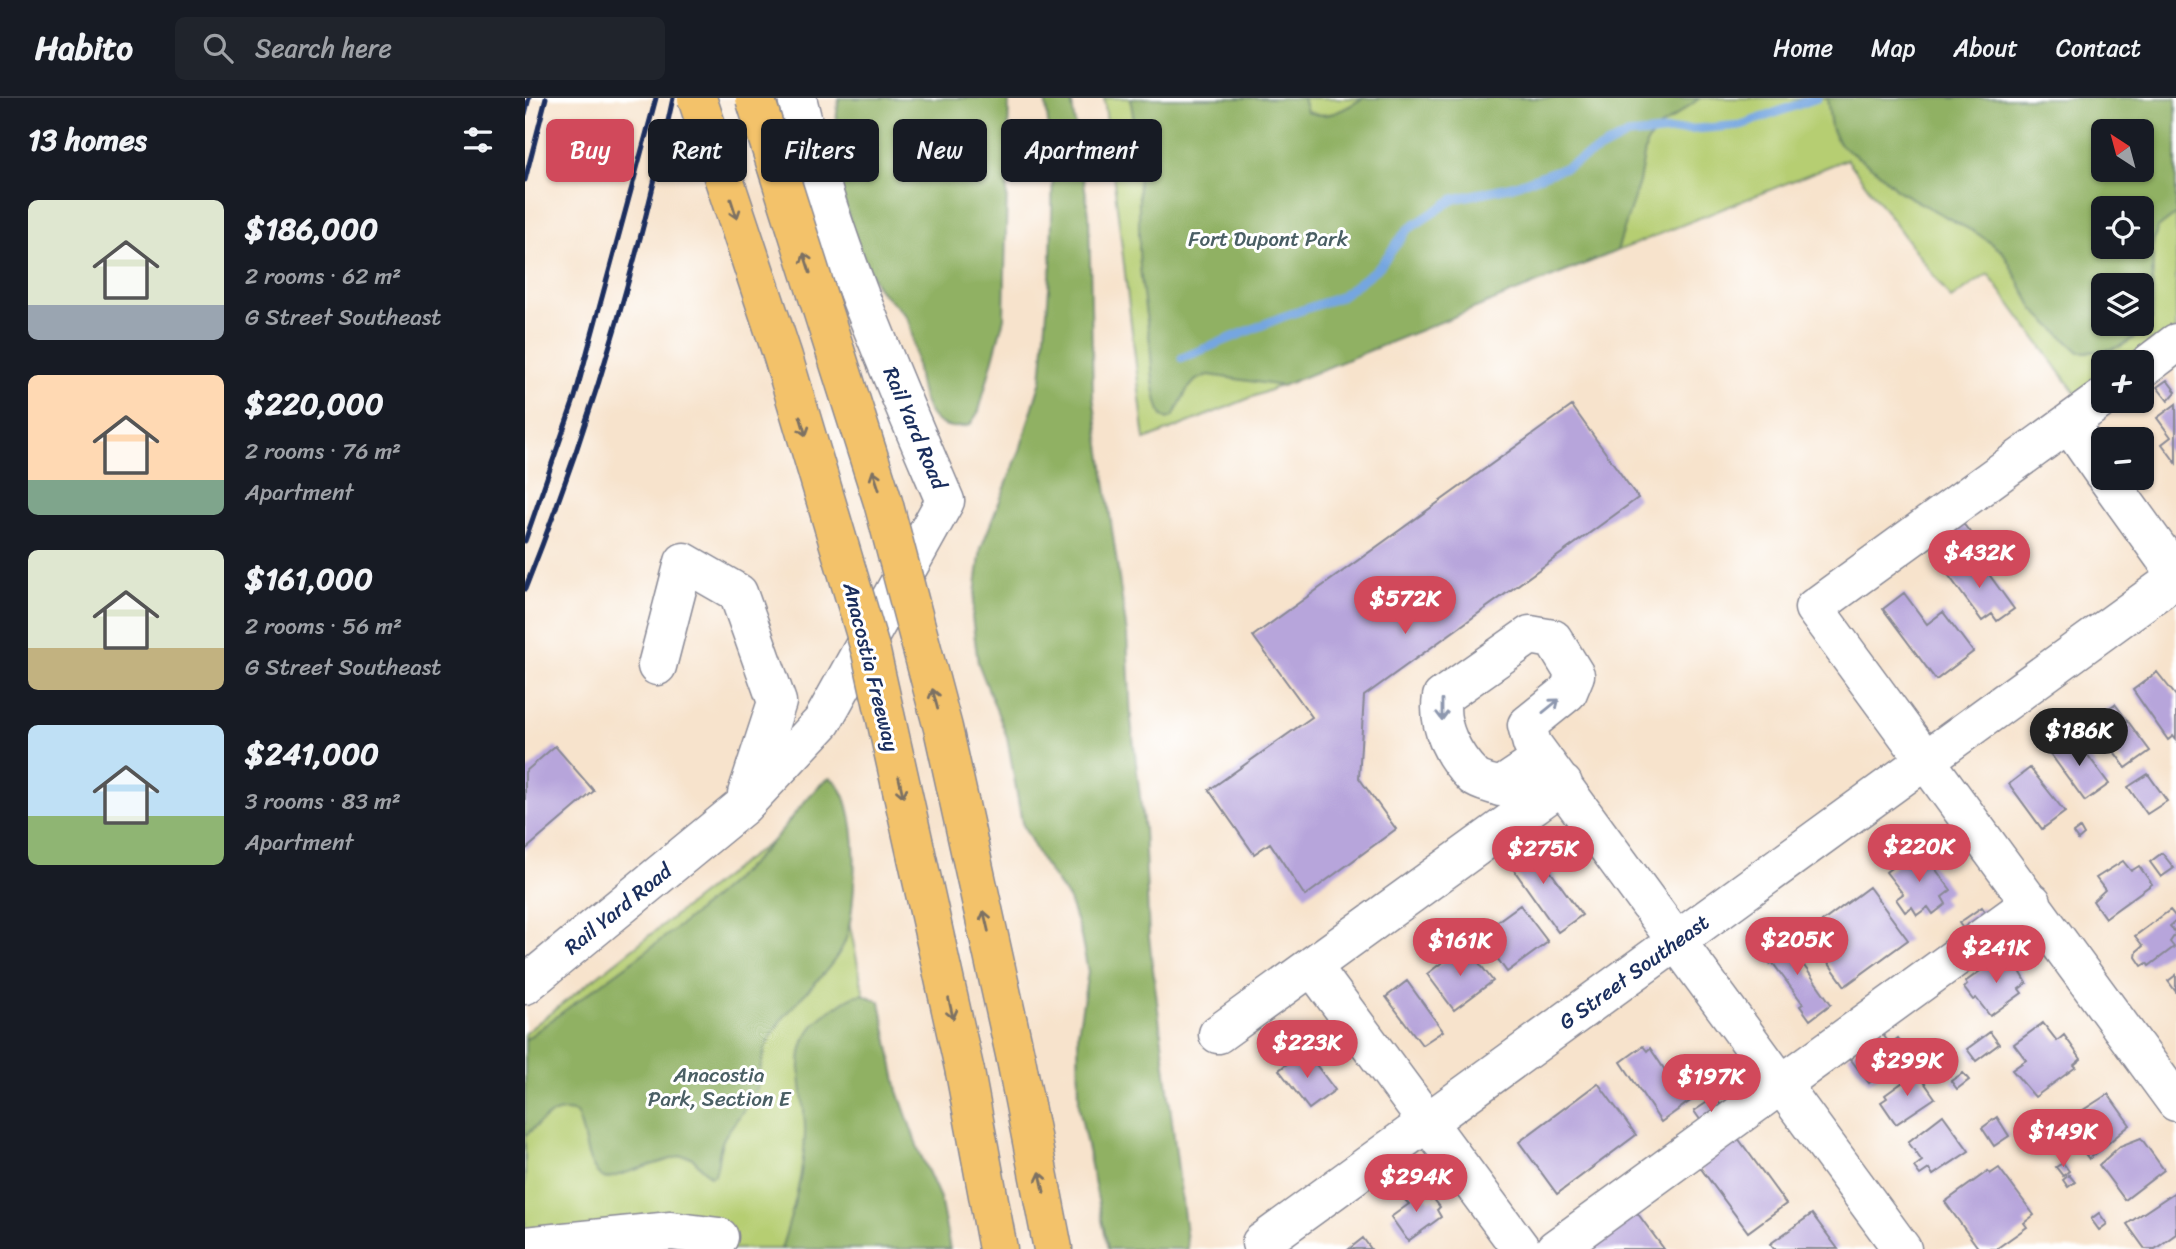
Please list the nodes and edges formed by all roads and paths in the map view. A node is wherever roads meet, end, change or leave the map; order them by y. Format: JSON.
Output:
{"nodes":[{"id":1,"x":697,"y":98,"type":"edge"},
{"id":2,"x":755,"y":98,"type":"edge"},
{"id":3,"x":796,"y":98,"type":"edge"},
{"id":4,"x":2176,"y":344,"type":"edge"},
{"id":5,"x":2154,"y":360,"type":"edge"},
{"id":6,"x":2091,"y":407,"type":"edge"},
{"id":7,"x":2069,"y":424,"type":"junction"},
{"id":8,"x":2091,"y":456,"type":"edge"},
{"id":9,"x":2115,"y":490,"type":"edge"},
{"id":10,"x":2176,"y":576,"type":"edge"},
{"id":11,"x":657,"y":666,"type":"dead end"},
{"id":12,"x":1927,"y":759,"type":"junction"},
{"id":13,"x":743,"y":806,"type":"junction"},
{"id":14,"x":2032,"y":902,"type":"junction"},
{"id":15,"x":1678,"y":940,"type":"junction"},
{"id":16,"x":1312,"y":966,"type":"junction"},
{"id":17,"x":525,"y":985,"type":"edge"},
{"id":18,"x":1218,"y":1034,"type":"dead end"},
{"id":19,"x":1783,"y":1084,"type":"junction"},
{"id":20,"x":2176,"y":1102,"type":"edge"},
{"id":21,"x":1427,"y":1122,"type":"junction"},
{"id":22,"x":719,"y":1237,"type":"dead end"},
{"id":23,"x":1261,"y":1243,"type":"dead end"},
{"id":24,"x":525,"y":1246,"type":"edge"},
{"id":25,"x":998,"y":1249,"type":"edge"},
{"id":26,"x":1053,"y":1249,"type":"edge"},
{"id":27,"x":1521,"y":1249,"type":"edge"},
{"id":28,"x":1555,"y":1249,"type":"edge"},
{"id":29,"x":1902,"y":1249,"type":"edge"}],
"edges":[{"from":1,"to":25,"type":"highway","name":"Anacostia Freeway","one_way":true,"bridge":true},
{"from":26,"to":2,"type":"highway","one_way":true,"bridge":true},
{"from":3,"to":13,"type":"street","name":"Rail Yard Road"},
{"from":4,"to":5,"type":"street"},
{"from":6,"to":7,"type":"street"},
{"from":7,"to":8,"type":"street"},
{"from":7,"to":12,"type":"street"},
{"from":9,"to":10,"type":"street"},
{"from":10,"to":12,"type":"street","name":"G Street Southeast"},
{"from":11,"to":13,"type":"street"},
{"from":12,"to":14,"type":"street"},
{"from":12,"to":15,"type":"street","name":"G Street Southeast"},
{"from":13,"to":17,"type":"street","name":"Rail Yard Road"},
{"from":14,"to":19,"type":"street"},
{"from":14,"to":20,"type":"street"},
{"from":15,"to":16,"type":"street"},
{"from":15,"to":19,"type":"street"},
{"from":15,"to":21,"type":"street","name":"G Street Southeast"},
{"from":16,"to":18,"type":"street"},
{"from":16,"to":21,"type":"street"},
{"from":19,"to":28,"type":"street"},
{"from":19,"to":29,"type":"street"},
{"from":21,"to":23,"type":"street","name":"G Street Southeast"},
{"from":21,"to":27,"type":"street"},
{"from":22,"to":24,"type":"street"}]}
